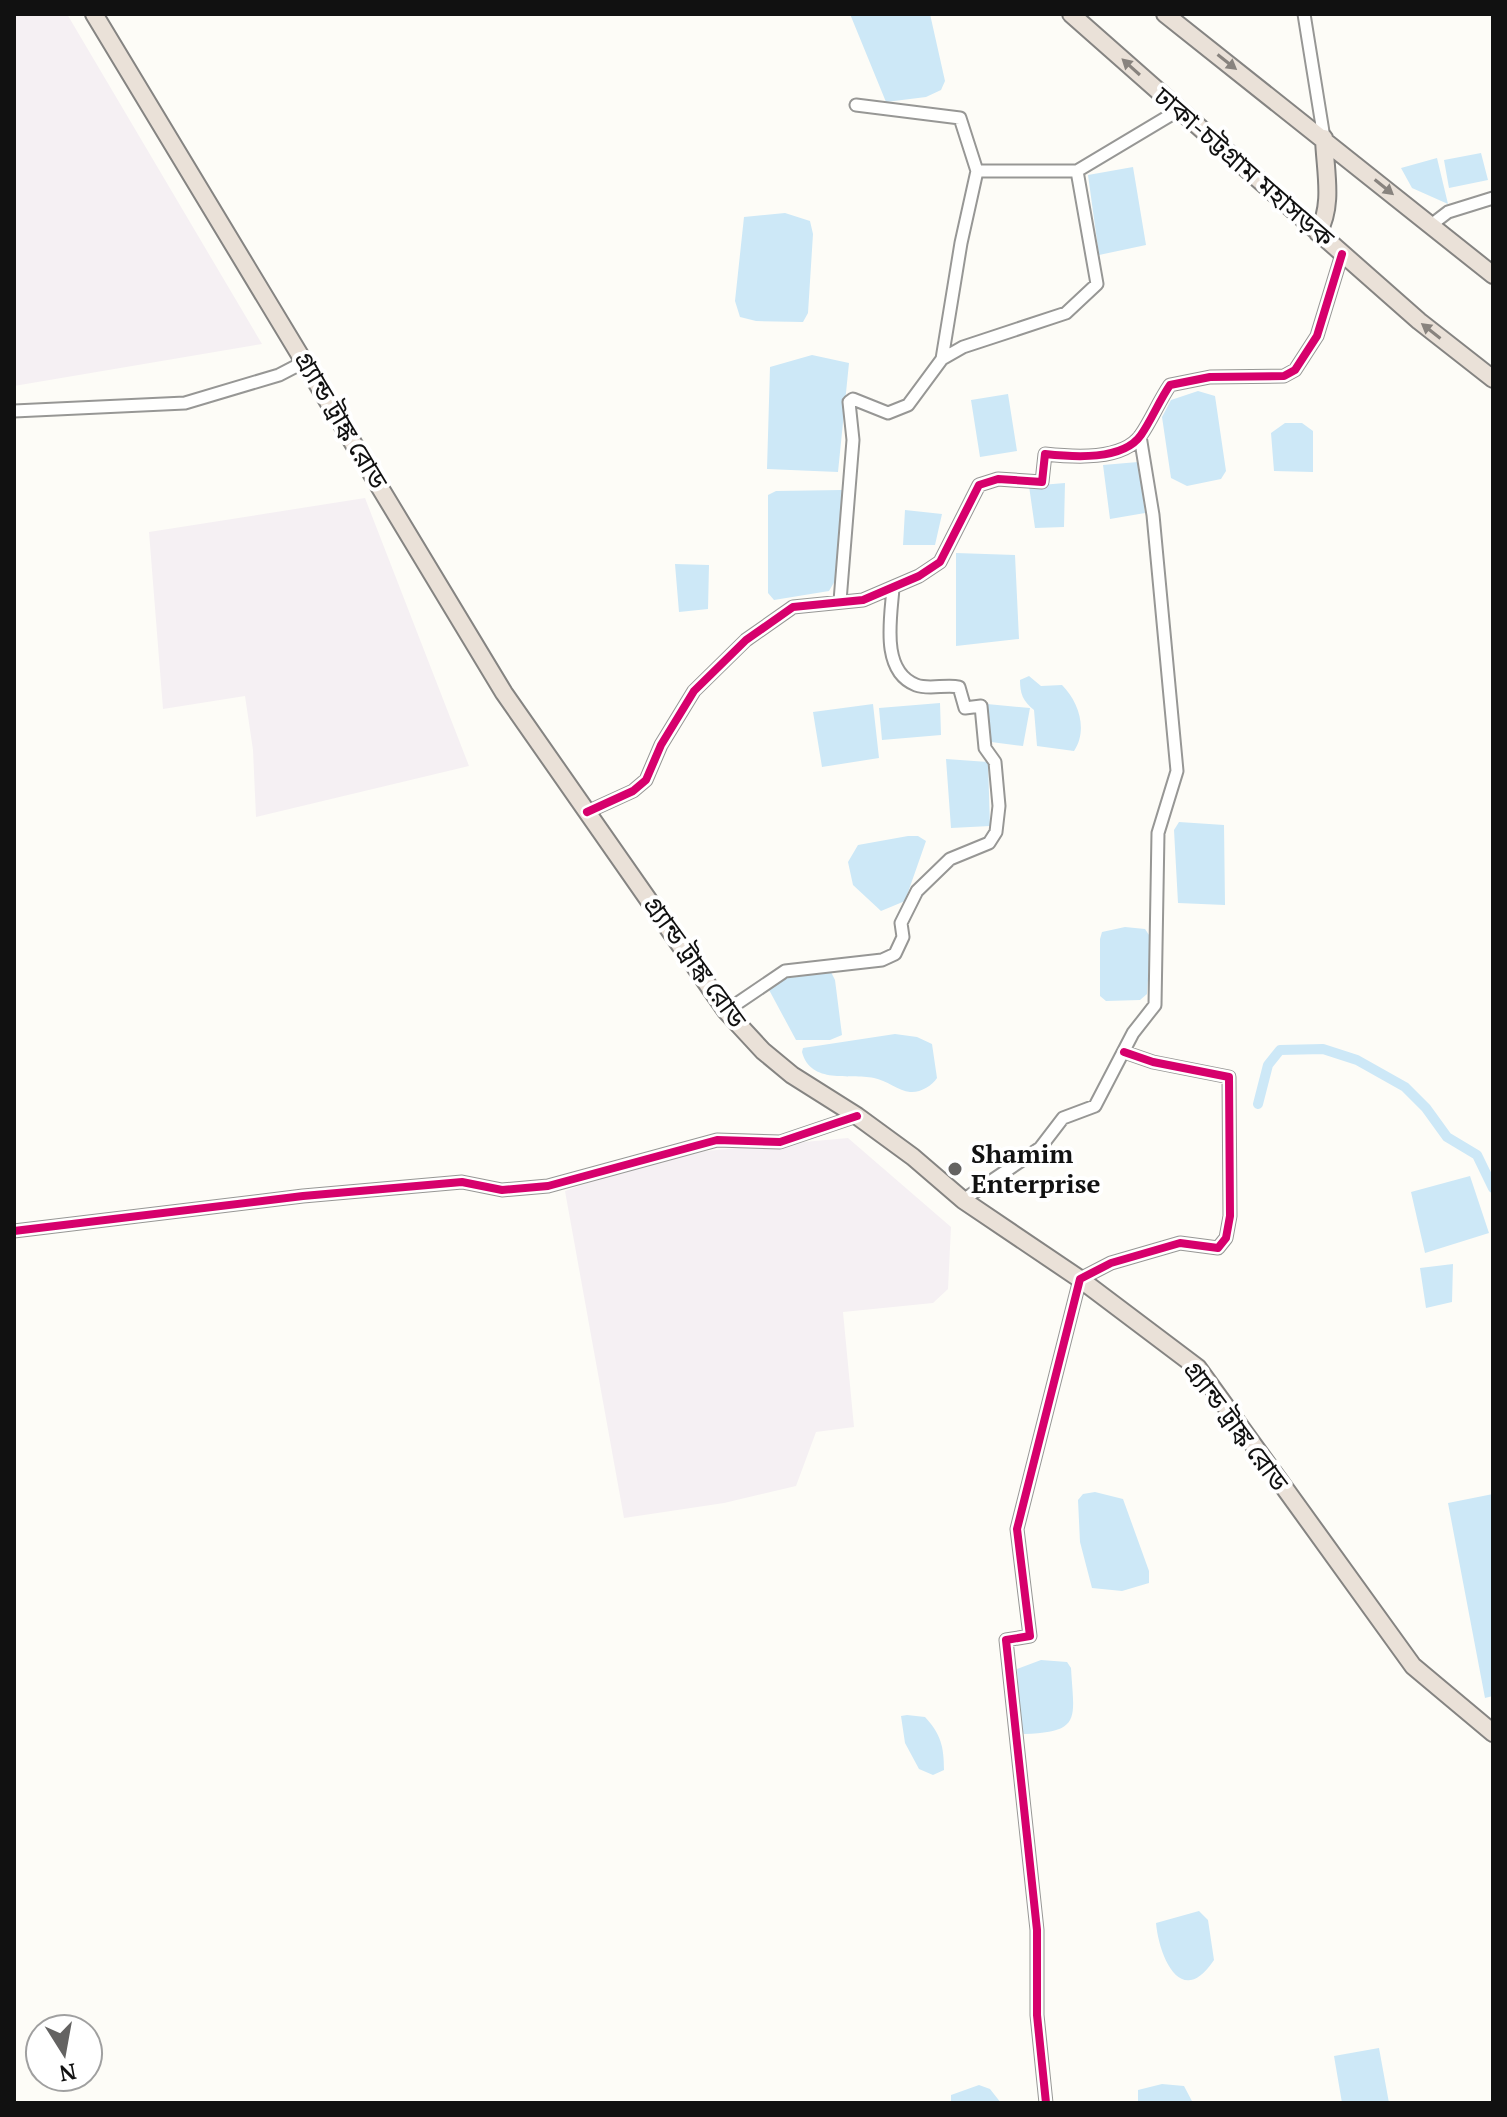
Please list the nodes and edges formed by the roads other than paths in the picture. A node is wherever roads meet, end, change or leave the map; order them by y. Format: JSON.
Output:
{"nodes":[{"id":1,"x":94,"y":14,"type":"edge"},
{"id":2,"x":1071,"y":14,"type":"edge"},
{"id":3,"x":1165,"y":14,"type":"edge"},
{"id":4,"x":1304,"y":14,"type":"edge"},
{"id":5,"x":856,"y":105,"type":"dead end"},
{"id":6,"x":1179,"y":110,"type":"junction"},
{"id":7,"x":1324,"y":138,"type":"junction"},
{"id":8,"x":977,"y":171,"type":"junction"},
{"id":9,"x":1077,"y":171,"type":"junction"},
{"id":10,"x":1493,"y":198,"type":"edge"},
{"id":11,"x":1431,"y":225,"type":"junction"},
{"id":12,"x":1318,"y":233,"type":"junction"},
{"id":13,"x":1342,"y":254,"type":"junction"},
{"id":14,"x":1493,"y":275,"type":"edge"},
{"id":15,"x":942,"y":359,"type":"junction"},
{"id":16,"x":306,"y":361,"type":"junction"},
{"id":17,"x":1493,"y":379,"type":"edge"},
{"id":18,"x":14,"y":411,"type":"edge"},
{"id":19,"x":1140,"y":436,"type":"junction"},
{"id":20,"x":893,"y":588,"type":"junction"},
{"id":21,"x":840,"y":601,"type":"junction"},
{"id":22,"x":587,"y":812,"type":"junction"},
{"id":23,"x":726,"y":1011,"type":"junction"},
{"id":24,"x":1124,"y":1052,"type":"junction"},
{"id":25,"x":857,"y":1116,"type":"junction"},
{"id":26,"x":963,"y":1200,"type":"junction"},
{"id":27,"x":14,"y":1231,"type":"edge"},
{"id":28,"x":1080,"y":1279,"type":"junction"},
{"id":29,"x":1493,"y":1733,"type":"edge"},
{"id":30,"x":1046,"y":2103,"type":"edge"}],
"edges":[{"from":1,"to":16,"type":"highway","name":"গ্র্যান্ড ট্রাঙ্ক রোড"},
{"from":6,"to":2,"type":"highway","name":"ঢাকা-চট্টগ্রাম মহাসড়ক","one_way":true},
{"from":3,"to":7,"type":"highway","one_way":true},
{"from":4,"to":7,"type":"street"},
{"from":5,"to":8,"type":"street"},
{"from":6,"to":9,"type":"street"},
{"from":6,"to":12,"type":"highway","name":"ঢাকা-চট্টগ্রাম মহাসড়ক"},
{"from":7,"to":11,"type":"highway","one_way":true},
{"from":7,"to":12,"type":"highway"},
{"from":8,"to":9,"type":"street"},
{"from":8,"to":15,"type":"street"},
{"from":9,"to":15,"type":"street"},
{"from":10,"to":11,"type":"street"},
{"from":11,"to":14,"type":"highway"},
{"from":12,"to":13,"type":"highway","name":"ঢাকা-চট্টগ্রাম মহাসড়ক"},
{"from":17,"to":13,"type":"highway","name":"ঢাকা-চট্টগ্রাম মহাসড়ক","one_way":true},
{"from":13,"to":19,"type":"street"},
{"from":15,"to":21,"type":"street"},
{"from":16,"to":18,"type":"street"},
{"from":16,"to":22,"type":"highway","name":"গ্র্যান্ড ট্রাঙ্ক রোড"},
{"from":19,"to":20,"type":"street"},
{"from":19,"to":24,"type":"street"},
{"from":20,"to":21,"type":"street"},
{"from":20,"to":23,"type":"street"},
{"from":21,"to":22,"type":"street"},
{"from":22,"to":23,"type":"highway","name":"গ্র্যান্ড ট্রাঙ্ক রোড"},
{"from":23,"to":25,"type":"highway","name":"গ্র্যান্ড ট্রাঙ্ক রোড"},
{"from":24,"to":26,"type":"street"},
{"from":24,"to":28,"type":"street"},
{"from":25,"to":26,"type":"highway","name":"গ্র্যান্ড ট্রাঙ্ক রোড"},
{"from":25,"to":27,"type":"street"},
{"from":26,"to":28,"type":"highway","name":"গ্র্যান্ড ট্রাঙ্ক রোড"},
{"from":28,"to":29,"type":"highway","name":"গ্র্যান্ড ট্রাঙ্ক রোড"},
{"from":28,"to":30,"type":"street"}]}
